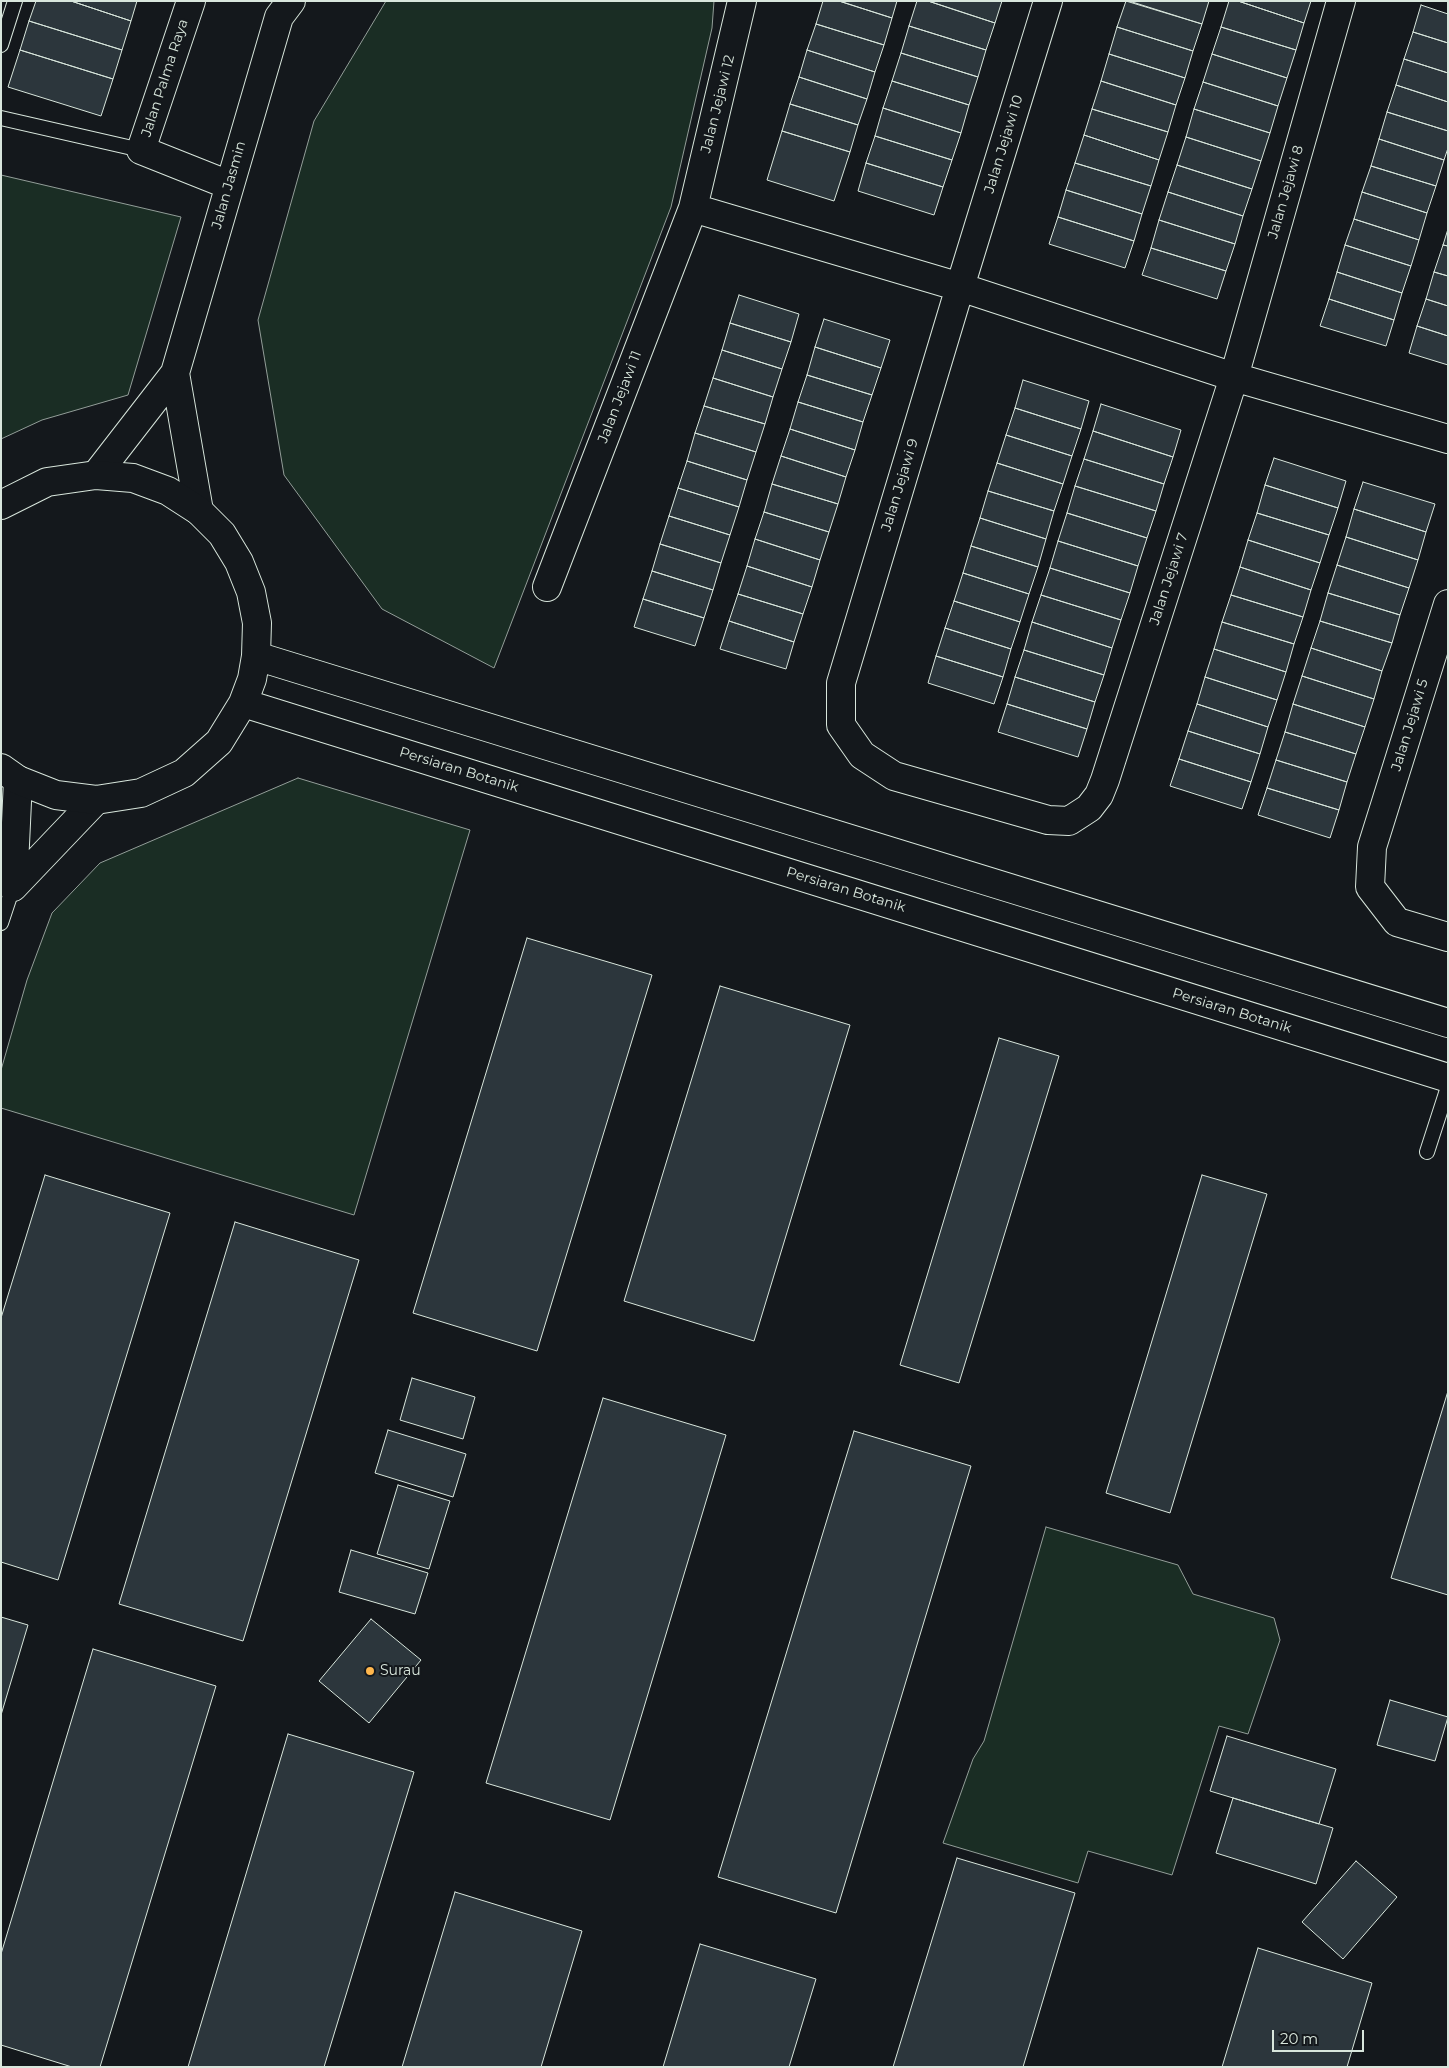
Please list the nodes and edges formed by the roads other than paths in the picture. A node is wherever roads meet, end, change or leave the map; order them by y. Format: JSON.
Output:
{"nodes":[{"id":1,"x":15,"y":1,"type":"edge"},
{"id":2,"x":191,"y":1,"type":"edge"},
{"id":3,"x":742,"y":1,"type":"edge"},
{"id":4,"x":1048,"y":1,"type":"edge"},
{"id":5,"x":1340,"y":4,"type":"edge"},
{"id":6,"x":284,"y":6,"type":"edge"},
{"id":7,"x":1,"y":45,"type":"edge"},
{"id":8,"x":1,"y":118,"type":"edge"},
{"id":9,"x":141,"y":150,"type":"junction"},
{"id":10,"x":229,"y":185,"type":"junction"},
{"id":11,"x":693,"y":208,"type":"junction"},
{"id":12,"x":960,"y":287,"type":"junction"},
{"id":13,"x":175,"y":373,"type":"junction"},
{"id":14,"x":1234,"y":377,"type":"junction"},
{"id":15,"x":1448,"y":440,"type":"edge"},
{"id":16,"x":96,"y":474,"type":"junction"},
{"id":17,"x":1,"y":505,"type":"edge"},
{"id":18,"x":199,"y":511,"type":"junction"},
{"id":19,"x":547,"y":587,"type":"dead end"},
{"id":20,"x":1448,"y":604,"type":"edge"},
{"id":21,"x":256,"y":656,"type":"junction"},
{"id":22,"x":244,"y":703,"type":"junction"},
{"id":23,"x":10,"y":774,"type":"edge"},
{"id":24,"x":1105,"y":780,"type":"joint"},
{"id":25,"x":96,"y":800,"type":"junction"},
{"id":26,"x":13,"y":887,"type":"junction"},
{"id":27,"x":1,"y":923,"type":"edge"},
{"id":28,"x":1448,"y":937,"type":"edge"},
{"id":29,"x":1448,"y":1023,"type":"edge"},
{"id":30,"x":1448,"y":1078,"type":"edge"},
{"id":31,"x":1448,"y":1087,"type":"edge"},
{"id":32,"x":1427,"y":1152,"type":"dead end"}],
"edges":[{"from":1,"to":7,"type":"lane"},
{"from":2,"to":9,"type":"street","name":"Jalan Palma Raya"},
{"from":3,"to":11,"type":"street","name":"Jalan Jejawi 12"},
{"from":4,"to":12,"type":"street","name":"Jalan Jejawi 10"},
{"from":5,"to":14,"type":"street","name":"Jalan Jejawi 8"},
{"from":6,"to":10,"type":"street","name":"Jalan Jasmin"},
{"from":8,"to":9,"type":"lane"},
{"from":9,"to":10,"type":"street","name":"Jalan Palma Raya"},
{"from":10,"to":13,"type":"street","name":"Jalan Jasmin"},
{"from":11,"to":12,"type":"street"},
{"from":11,"to":19,"type":"street","name":"Jalan Jejawi 11"},
{"from":12,"to":14,"type":"street"},
{"from":12,"to":24,"type":"street","name":"Jalan Jejawi 9"},
{"from":13,"to":16,"type":"street","name":"Jalan Jasmin"},
{"from":13,"to":18,"type":"street","name":"Jalan Jasmin"},
{"from":14,"to":15,"type":"street"},
{"from":14,"to":24,"type":"street","name":"Jalan Jejawi 7"},
{"from":16,"to":17,"type":"street"},
{"from":16,"to":18,"type":"street"},
{"from":18,"to":21,"type":"street"},
{"from":20,"to":28,"type":"street","name":"Jalan Jejawi 5"},
{"from":21,"to":22,"type":"street"},
{"from":21,"to":29,"type":"street"},
{"from":22,"to":25,"type":"street"},
{"from":22,"to":30,"type":"street","name":"Persiaran Botanik"},
{"from":23,"to":25,"type":"street"},
{"from":23,"to":26,"type":"street"},
{"from":25,"to":26,"type":"street"},
{"from":26,"to":27,"type":"lane"},
{"from":31,"to":32,"type":"lane"}]}
